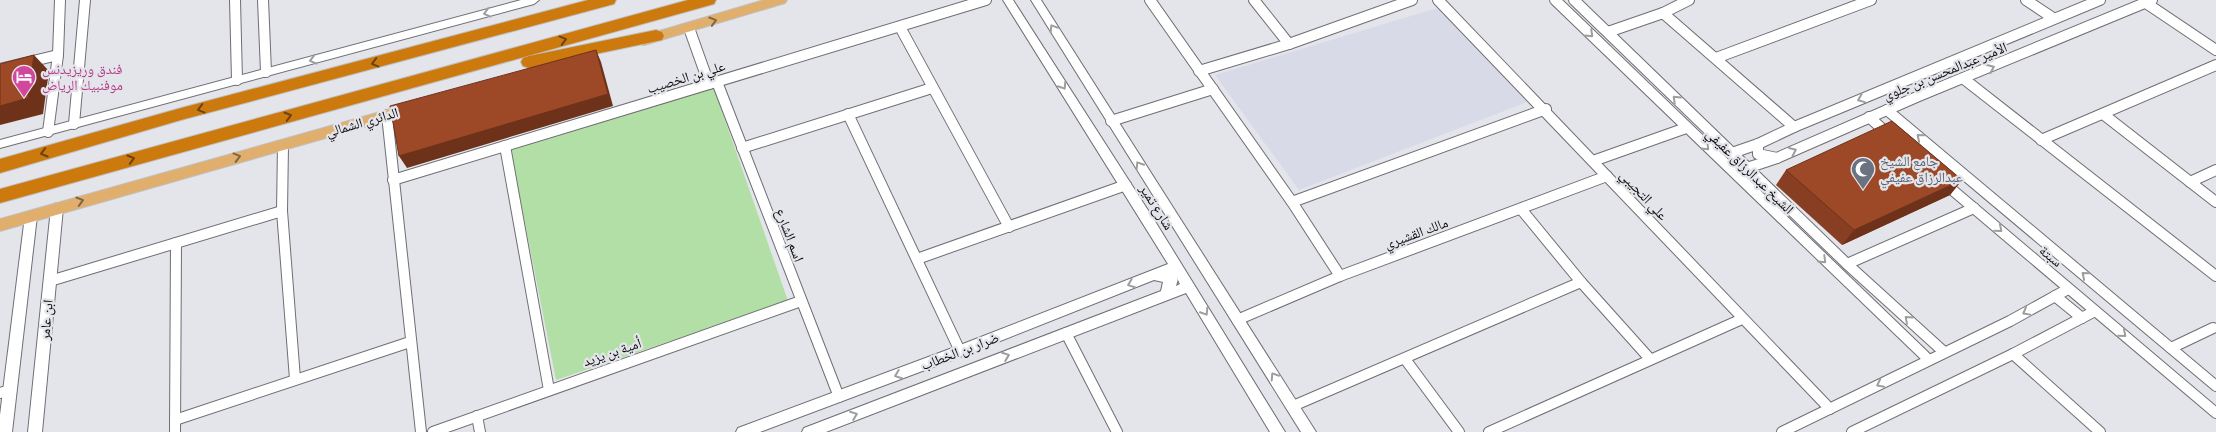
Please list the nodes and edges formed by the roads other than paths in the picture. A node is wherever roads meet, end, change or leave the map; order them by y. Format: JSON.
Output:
{"nodes":[{"id":1,"x":60,"y":0,"type":"edge"},
{"id":2,"x":85,"y":0,"type":"edge"},
{"id":3,"x":235,"y":0,"type":"edge"},
{"id":4,"x":263,"y":0,"type":"edge"},
{"id":5,"x":534,"y":0,"type":"edge"},
{"id":6,"x":574,"y":0,"type":"edge"},
{"id":7,"x":608,"y":0,"type":"edge"},
{"id":8,"x":708,"y":0,"type":"edge"},
{"id":9,"x":780,"y":0,"type":"edge"},
{"id":10,"x":986,"y":0,"type":"edge"},
{"id":11,"x":1008,"y":0,"type":"edge"},
{"id":12,"x":1036,"y":0,"type":"edge"},
{"id":13,"x":1150,"y":0,"type":"edge"},
{"id":14,"x":1254,"y":0,"type":"edge"},
{"id":15,"x":1412,"y":0,"type":"edge"},
{"id":16,"x":1438,"y":0,"type":"edge"},
{"id":17,"x":1555,"y":0,"type":"edge"},
{"id":18,"x":1574,"y":0,"type":"edge"},
{"id":19,"x":1688,"y":0,"type":"edge"},
{"id":20,"x":1871,"y":0,"type":"edge"},
{"id":21,"x":2026,"y":0,"type":"edge"},
{"id":22,"x":2100,"y":0,"type":"edge"},
{"id":23,"x":2149,"y":1,"type":"edge"},
{"id":24,"x":1663,"y":12,"type":"junction"},
{"id":25,"x":2053,"y":18,"type":"junction"},
{"id":26,"x":900,"y":27,"type":"junction"},
{"id":27,"x":689,"y":28,"type":"junction"},
{"id":28,"x":1608,"y":32,"type":"junction"},
{"id":29,"x":656,"y":36,"type":"junction"},
{"id":30,"x":1289,"y":44,"type":"junction"},
{"id":31,"x":2216,"y":50,"type":"edge"},
{"id":32,"x":410,"y":54,"type":"junction"},
{"id":33,"x":58,"y":55,"type":"junction"},
{"id":34,"x":1716,"y":58,"type":"junction"},
{"id":35,"x":2216,"y":64,"type":"edge"},
{"id":36,"x":0,"y":69,"type":"edge"},
{"id":37,"x":1200,"y":71,"type":"junction"},
{"id":38,"x":266,"y":72,"type":"junction"},
{"id":39,"x":526,"y":74,"type":"edge"},
{"id":40,"x":1913,"y":78,"type":"junction"},
{"id":41,"x":238,"y":80,"type":"junction"},
{"id":42,"x":1964,"y":80,"type":"junction"},
{"id":43,"x":1903,"y":82,"type":"junction"},
{"id":44,"x":713,"y":83,"type":"junction"},
{"id":45,"x":932,"y":88,"type":"junction"},
{"id":46,"x":1213,"y":89,"type":"junction"},
{"id":47,"x":1930,"y":92,"type":"junction"},
{"id":48,"x":1919,"y":96,"type":"junction"},
{"id":49,"x":337,"y":102,"type":"junction"},
{"id":50,"x":424,"y":104,"type":"edge"},
{"id":51,"x":1546,"y":109,"type":"junction"},
{"id":52,"x":1887,"y":110,"type":"junction"},
{"id":53,"x":848,"y":114,"type":"junction"},
{"id":54,"x":2103,"y":114,"type":"junction"},
{"id":55,"x":387,"y":115,"type":"junction"},
{"id":56,"x":1869,"y":117,"type":"junction"},
{"id":57,"x":1111,"y":121,"type":"junction"},
{"id":58,"x":74,"y":124,"type":"junction"},
{"id":59,"x":1794,"y":127,"type":"junction"},
{"id":60,"x":1686,"y":128,"type":"junction"},
{"id":61,"x":48,"y":132,"type":"junction"},
{"id":62,"x":2041,"y":140,"type":"junction"},
{"id":63,"x":1898,"y":142,"type":"edge"},
{"id":64,"x":0,"y":144,"type":"edge"},
{"id":65,"x":1758,"y":144,"type":"junction"},
{"id":66,"x":283,"y":145,"type":"junction"},
{"id":67,"x":506,"y":146,"type":"junction"},
{"id":68,"x":742,"y":148,"type":"junction"},
{"id":69,"x":1732,"y":153,"type":"junction"},
{"id":70,"x":1776,"y":158,"type":"junction"},
{"id":71,"x":1592,"y":161,"type":"junction"},
{"id":72,"x":0,"y":166,"type":"edge"},
{"id":73,"x":100,"y":168,"type":"junction"},
{"id":74,"x":1748,"y":168,"type":"junction"},
{"id":75,"x":2216,"y":170,"type":"edge"},
{"id":76,"x":1933,"y":173,"type":"edge"},
{"id":77,"x":1607,"y":176,"type":"junction"},
{"id":78,"x":393,"y":180,"type":"junction"},
{"id":79,"x":2190,"y":182,"type":"junction"},
{"id":80,"x":1126,"y":185,"type":"junction"},
{"id":81,"x":0,"y":196,"type":"edge"},
{"id":82,"x":0,"y":201,"type":"edge"},
{"id":83,"x":1292,"y":202,"type":"junction"},
{"id":84,"x":2216,"y":202,"type":"edge"},
{"id":85,"x":57,"y":208,"type":"junction"},
{"id":86,"x":1521,"y":208,"type":"junction"},
{"id":87,"x":1974,"y":208,"type":"junction"},
{"id":88,"x":282,"y":211,"type":"junction"},
{"id":89,"x":31,"y":216,"type":"junction"},
{"id":90,"x":1173,"y":218,"type":"junction"},
{"id":91,"x":0,"y":225,"type":"edge"},
{"id":92,"x":1151,"y":225,"type":"junction"},
{"id":93,"x":1010,"y":227,"type":"junction"},
{"id":94,"x":1182,"y":232,"type":"junction"},
{"id":95,"x":1160,"y":240,"type":"junction"},
{"id":96,"x":176,"y":243,"type":"junction"},
{"id":97,"x":917,"y":259,"type":"junction"},
{"id":98,"x":1847,"y":264,"type":"junction"},
{"id":99,"x":1176,"y":266,"type":"junction"},
{"id":100,"x":1154,"y":275,"type":"junction"},
{"id":101,"x":1340,"y":276,"type":"junction"},
{"id":102,"x":2216,"y":276,"type":"edge"},
{"id":103,"x":50,"y":281,"type":"junction"},
{"id":104,"x":1581,"y":282,"type":"junction"},
{"id":105,"x":1188,"y":286,"type":"junction"},
{"id":106,"x":2068,"y":289,"type":"junction"},
{"id":107,"x":1168,"y":293,"type":"junction"},
{"id":108,"x":2055,"y":296,"type":"junction"},
{"id":109,"x":801,"y":302,"type":"junction"},
{"id":110,"x":2095,"y":311,"type":"junction"},
{"id":111,"x":2082,"y":318,"type":"junction"},
{"id":112,"x":1742,"y":319,"type":"junction"},
{"id":113,"x":1237,"y":320,"type":"junction"},
{"id":114,"x":2213,"y":328,"type":"dead end"},
{"id":115,"x":1066,"y":333,"type":"junction"},
{"id":116,"x":1927,"y":336,"type":"junction"},
{"id":117,"x":410,"y":342,"type":"junction"},
{"id":118,"x":1912,"y":345,"type":"junction"},
{"id":119,"x":2171,"y":348,"type":"junction"},
{"id":120,"x":960,"y":351,"type":"junction"},
{"id":121,"x":1944,"y":352,"type":"junction"},
{"id":122,"x":2013,"y":354,"type":"junction"},
{"id":123,"x":1405,"y":359,"type":"junction"},
{"id":124,"x":1650,"y":359,"type":"junction"},
{"id":125,"x":1928,"y":360,"type":"junction"},
{"id":126,"x":295,"y":379,"type":"junction"},
{"id":127,"x":2216,"y":386,"type":"edge"},
{"id":128,"x":549,"y":390,"type":"junction"},
{"id":129,"x":5,"y":392,"type":"edge"},
{"id":130,"x":839,"y":397,"type":"junction"},
{"id":131,"x":1293,"y":406,"type":"junction"},
{"id":132,"x":2213,"y":406,"type":"edge"},
{"id":133,"x":1830,"y":408,"type":"junction"},
{"id":134,"x":477,"y":416,"type":"junction"},
{"id":135,"x":174,"y":420,"type":"junction"},
{"id":136,"x":1114,"y":431,"type":"edge"},
{"id":137,"x":5,"y":432,"type":"edge"},
{"id":138,"x":35,"y":432,"type":"edge"},
{"id":139,"x":175,"y":432,"type":"edge"},
{"id":140,"x":420,"y":432,"type":"edge"},
{"id":141,"x":434,"y":432,"type":"edge"},
{"id":142,"x":480,"y":432,"type":"edge"},
{"id":143,"x":743,"y":432,"type":"edge"},
{"id":144,"x":809,"y":432,"type":"edge"},
{"id":145,"x":1278,"y":432,"type":"edge"},
{"id":146,"x":1309,"y":432,"type":"edge"},
{"id":147,"x":1459,"y":432,"type":"edge"},
{"id":148,"x":1489,"y":432,"type":"edge"},
{"id":149,"x":1782,"y":432,"type":"edge"},
{"id":150,"x":1852,"y":432,"type":"edge"},
{"id":151,"x":2100,"y":432,"type":"edge"}],
"edges":[{"from":1,"to":33,"type":"street"},
{"from":2,"to":58,"type":"street"},
{"from":3,"to":41,"type":"street"},
{"from":4,"to":38,"type":"street"},
{"from":5,"to":38,"type":"street","one_way":true},
{"from":6,"to":32,"type":"highway"},
{"from":7,"to":32,"type":"highway"},
{"from":49,"to":8,"type":"highway","name":"الدائري الشمالي","one_way":true},
{"from":27,"to":9,"type":"main road","one_way":true},
{"from":10,"to":26,"type":"street","name":"علي بن الخصيب"},
{"from":11,"to":80,"type":"street","name":"شارع تمير","one_way":true},
{"from":57,"to":12,"type":"street","one_way":true},
{"from":13,"to":37,"type":"street"},
{"from":14,"to":30,"type":"street"},
{"from":15,"to":30,"type":"street"},
{"from":16,"to":51,"type":"street","name":"علي التجيبي"},
{"from":17,"to":60,"type":"street","name":"الشيخ عبدالرزاق عفيفي","one_way":true},
{"from":18,"to":28,"type":"street","name":"الشيخ عبدالرزاق عفيفي"},
{"from":19,"to":24,"type":"street"},
{"from":20,"to":34,"type":"street"},
{"from":21,"to":25,"type":"street"},
{"from":22,"to":25,"type":"street","name":"الأمير عبدالمحسن بن جلوي"},
{"from":23,"to":31,"type":"street"},
{"from":42,"to":23,"type":"street","name":"الأمير عبدالمحسن بن جلوي","one_way":true},
{"from":24,"to":28,"type":"street"},
{"from":24,"to":34,"type":"street"},
{"from":25,"to":40,"type":"street","name":"الأمير عبدالمحسن بن جلوي"},
{"from":26,"to":44,"type":"street","name":"علي بن الخصيب"},
{"from":26,"to":45,"type":"street"},
{"from":27,"to":29,"type":"main road"},
{"from":27,"to":44,"type":"street","name":"اسم الشارع"},
{"from":69,"to":28,"type":"street","name":"الشيخ عبدالرزاق عفيفي","one_way":true},
{"from":29,"to":39,"type":"main road"},
{"from":29,"to":49,"type":"highway"},
{"from":30,"to":37,"type":"street"},
{"from":32,"to":72,"type":"highway","one_way":true},
{"from":33,"to":36,"type":"street"},
{"from":33,"to":61,"type":"street"},
{"from":34,"to":59,"type":"street"},
{"from":35,"to":54,"type":"street"},
{"from":37,"to":46,"type":"street"},
{"from":38,"to":41,"type":"street"},
{"from":40,"to":43,"type":"street","name":"الأمير عبدالمحسن بن جلوي"},
{"from":40,"to":47,"type":"street"},
{"from":41,"to":58,"type":"street"},
{"from":42,"to":47,"type":"street","name":"الأمير عبدالمحسن بن جلوي"},
{"from":42,"to":62,"type":"street"},
{"from":43,"to":48,"type":"street"},
{"from":43,"to":59,"type":"street","name":"الأمير عبدالمحسن بن جلوي","one_way":true},
{"from":44,"to":67,"type":"street","name":"علي بن الخصيب"},
{"from":44,"to":68,"type":"street","name":"اسم الشارع"},
{"from":45,"to":53,"type":"street"},
{"from":45,"to":93,"type":"street"},
{"from":46,"to":57,"type":"street"},
{"from":46,"to":83,"type":"street"},
{"from":47,"to":48,"type":"street","name":"الأمير عبدالمحسن بن جلوي"},
{"from":48,"to":52,"type":"street","name":"الأمير عبدالمحسن بن جلوي"},
{"from":73,"to":49,"type":"highway","name":"الدائري الشمالي","one_way":true},
{"from":50,"to":55,"type":"main road","name":"الدائري الشمالي"},
{"from":51,"to":71,"type":"street","name":"علي التجيبي"},
{"from":51,"to":83,"type":"street"},
{"from":52,"to":56,"type":"street","name":"الأمير عبدالمحسن بن جلوي"},
{"from":119,"to":52,"type":"street","name":"سبتة","one_way":true},
{"from":53,"to":68,"type":"street"},
{"from":53,"to":97,"type":"street"},
{"from":54,"to":62,"type":"street"},
{"from":54,"to":79,"type":"street"},
{"from":55,"to":66,"type":"main road","name":"الدائري الشمالي"},
{"from":55,"to":78,"type":"street"},
{"from":56,"to":63,"type":"street"},
{"from":70,"to":56,"type":"street","name":"الأمير عبدالمحسن بن جلوي","one_way":true},
{"from":90,"to":57,"type":"street","one_way":true},
{"from":58,"to":61,"type":"street"},
{"from":59,"to":65,"type":"street","name":"الأمير عبدالمحسن بن جلوي"},
{"from":60,"to":71,"type":"street"},
{"from":60,"to":118,"type":"street","name":"الشيخ عبدالرزاق عفيفي","one_way":true},
{"from":61,"to":64,"type":"street"},
{"from":62,"to":102,"type":"street"},
{"from":65,"to":69,"type":"street","name":"الأمير عبدالمحسن بن جلوي"},
{"from":65,"to":70,"type":"street"},
{"from":85,"to":66,"type":"main road","name":"الدائري الشمالي","one_way":true},
{"from":66,"to":88,"type":"street"},
{"from":67,"to":78,"type":"street","name":"علي بن الخصيب"},
{"from":67,"to":128,"type":"street"},
{"from":68,"to":109,"type":"street","name":"اسم الشارع"},
{"from":69,"to":74,"type":"street","name":"الشيخ عبدالرزاق عفيفي"},
{"from":70,"to":74,"type":"street","name":"الأمير عبدالمحسن بن جلوي"},
{"from":71,"to":77,"type":"street","name":"علي التجيبي"},
{"from":73,"to":81,"type":"highway","name":"الدائري الشمالي"},
{"from":73,"to":82,"type":"highway"},
{"from":74,"to":98,"type":"street","name":"الشيخ عبدالرزاق عفيفي"},
{"from":75,"to":79,"type":"street"},
{"from":76,"to":87,"type":"street","name":"سبتة"},
{"from":77,"to":86,"type":"street","name":"مالك القشيري"},
{"from":77,"to":112,"type":"street","name":"علي التجيبي"},
{"from":78,"to":117,"type":"street"},
{"from":79,"to":84,"type":"street"},
{"from":80,"to":92,"type":"street","name":"شارع تمير"},
{"from":80,"to":93,"type":"street"},
{"from":83,"to":101,"type":"street"},
{"from":85,"to":89,"type":"main road","name":"الدائري الشمالي"},
{"from":85,"to":103,"type":"street","name":"ابن عامر"},
{"from":86,"to":101,"type":"street","name":"مالك القشيري"},
{"from":86,"to":104,"type":"street"},
{"from":87,"to":98,"type":"street"},
{"from":87,"to":106,"type":"street","name":"سبتة","one_way":true},
{"from":88,"to":96,"type":"street"},
{"from":88,"to":126,"type":"street"},
{"from":89,"to":91,"type":"main road","name":"الدائري الشمالي"},
{"from":89,"to":129,"type":"street","name":"ابن عامر"},
{"from":90,"to":92,"type":"street"},
{"from":90,"to":94,"type":"street"},
{"from":92,"to":95,"type":"street","name":"شارع تمير"},
{"from":93,"to":97,"type":"street"},
{"from":94,"to":95,"type":"street"},
{"from":94,"to":113,"type":"street"},
{"from":95,"to":99,"type":"street","name":"شارع تمير"},
{"from":96,"to":103,"type":"street"},
{"from":96,"to":135,"type":"street"},
{"from":97,"to":120,"type":"street"},
{"from":116,"to":98,"type":"street","name":"الشيخ عبدالرزاق عفيفي","one_way":true},
{"from":99,"to":100,"type":"street","name":"ضرار بن الخطاب"},
{"from":99,"to":105,"type":"street","name":"شارع تمير"},
{"from":100,"to":107,"type":"street"},
{"from":100,"to":120,"type":"street","name":"ضرار بن الخطاب","one_way":true},
{"from":101,"to":113,"type":"street","name":"مالك القشيري"},
{"from":103,"to":138,"type":"street","name":"ابن عامر"},
{"from":104,"to":123,"type":"street"},
{"from":104,"to":124,"type":"street"},
{"from":105,"to":107,"type":"street","name":"ضرار بن الخطاب"},
{"from":105,"to":145,"type":"street","name":"شارع تمير","one_way":true},
{"from":106,"to":108,"type":"street"},
{"from":106,"to":110,"type":"street","name":"سبتة"},
{"from":107,"to":115,"type":"street","name":"ضرار بن الخطاب"},
{"from":108,"to":111,"type":"street"},
{"from":108,"to":121,"type":"street","one_way":true},
{"from":109,"to":128,"type":"street","name":"أمية بن يزيد"},
{"from":109,"to":130,"type":"street","name":"اسم الشارع"},
{"from":110,"to":111,"type":"street"},
{"from":110,"to":132,"type":"street","name":"سبتة","one_way":true},
{"from":111,"to":122,"type":"street"},
{"from":112,"to":124,"type":"street"},
{"from":112,"to":133,"type":"street","name":"علي التجيبي"},
{"from":131,"to":113,"type":"street","one_way":true},
{"from":114,"to":119,"type":"street"},
{"from":115,"to":136,"type":"street"},
{"from":144,"to":115,"type":"street","name":"ضرار بن الخطاب","one_way":true},
{"from":116,"to":118,"type":"street"},
{"from":116,"to":121,"type":"street","name":"الشيخ عبدالرزاق عفيفي"},
{"from":117,"to":126,"type":"street"},
{"from":117,"to":140,"type":"street"},
{"from":118,"to":125,"type":"street","name":"الشيخ عبدالرزاق عفيفي"},
{"from":119,"to":127,"type":"street","name":"سبتة"},
{"from":120,"to":130,"type":"street","name":"ضرار بن الخطاب","one_way":true},
{"from":121,"to":125,"type":"street"},
{"from":122,"to":150,"type":"street"},
{"from":122,"to":151,"type":"street"},
{"from":123,"to":131,"type":"street"},
{"from":123,"to":147,"type":"street"},
{"from":124,"to":148,"type":"street"},
{"from":125,"to":133,"type":"street","one_way":true},
{"from":126,"to":135,"type":"street"},
{"from":128,"to":134,"type":"street","name":"أمية بن يزيد"},
{"from":129,"to":137,"type":"street","name":"ابن عامر"},
{"from":130,"to":143,"type":"street","name":"ضرار بن الخطاب"},
{"from":131,"to":146,"type":"street"},
{"from":133,"to":149,"type":"street"},
{"from":134,"to":141,"type":"street","name":"أمية بن يزيد"},
{"from":134,"to":142,"type":"street"},
{"from":135,"to":139,"type":"street"}]}
